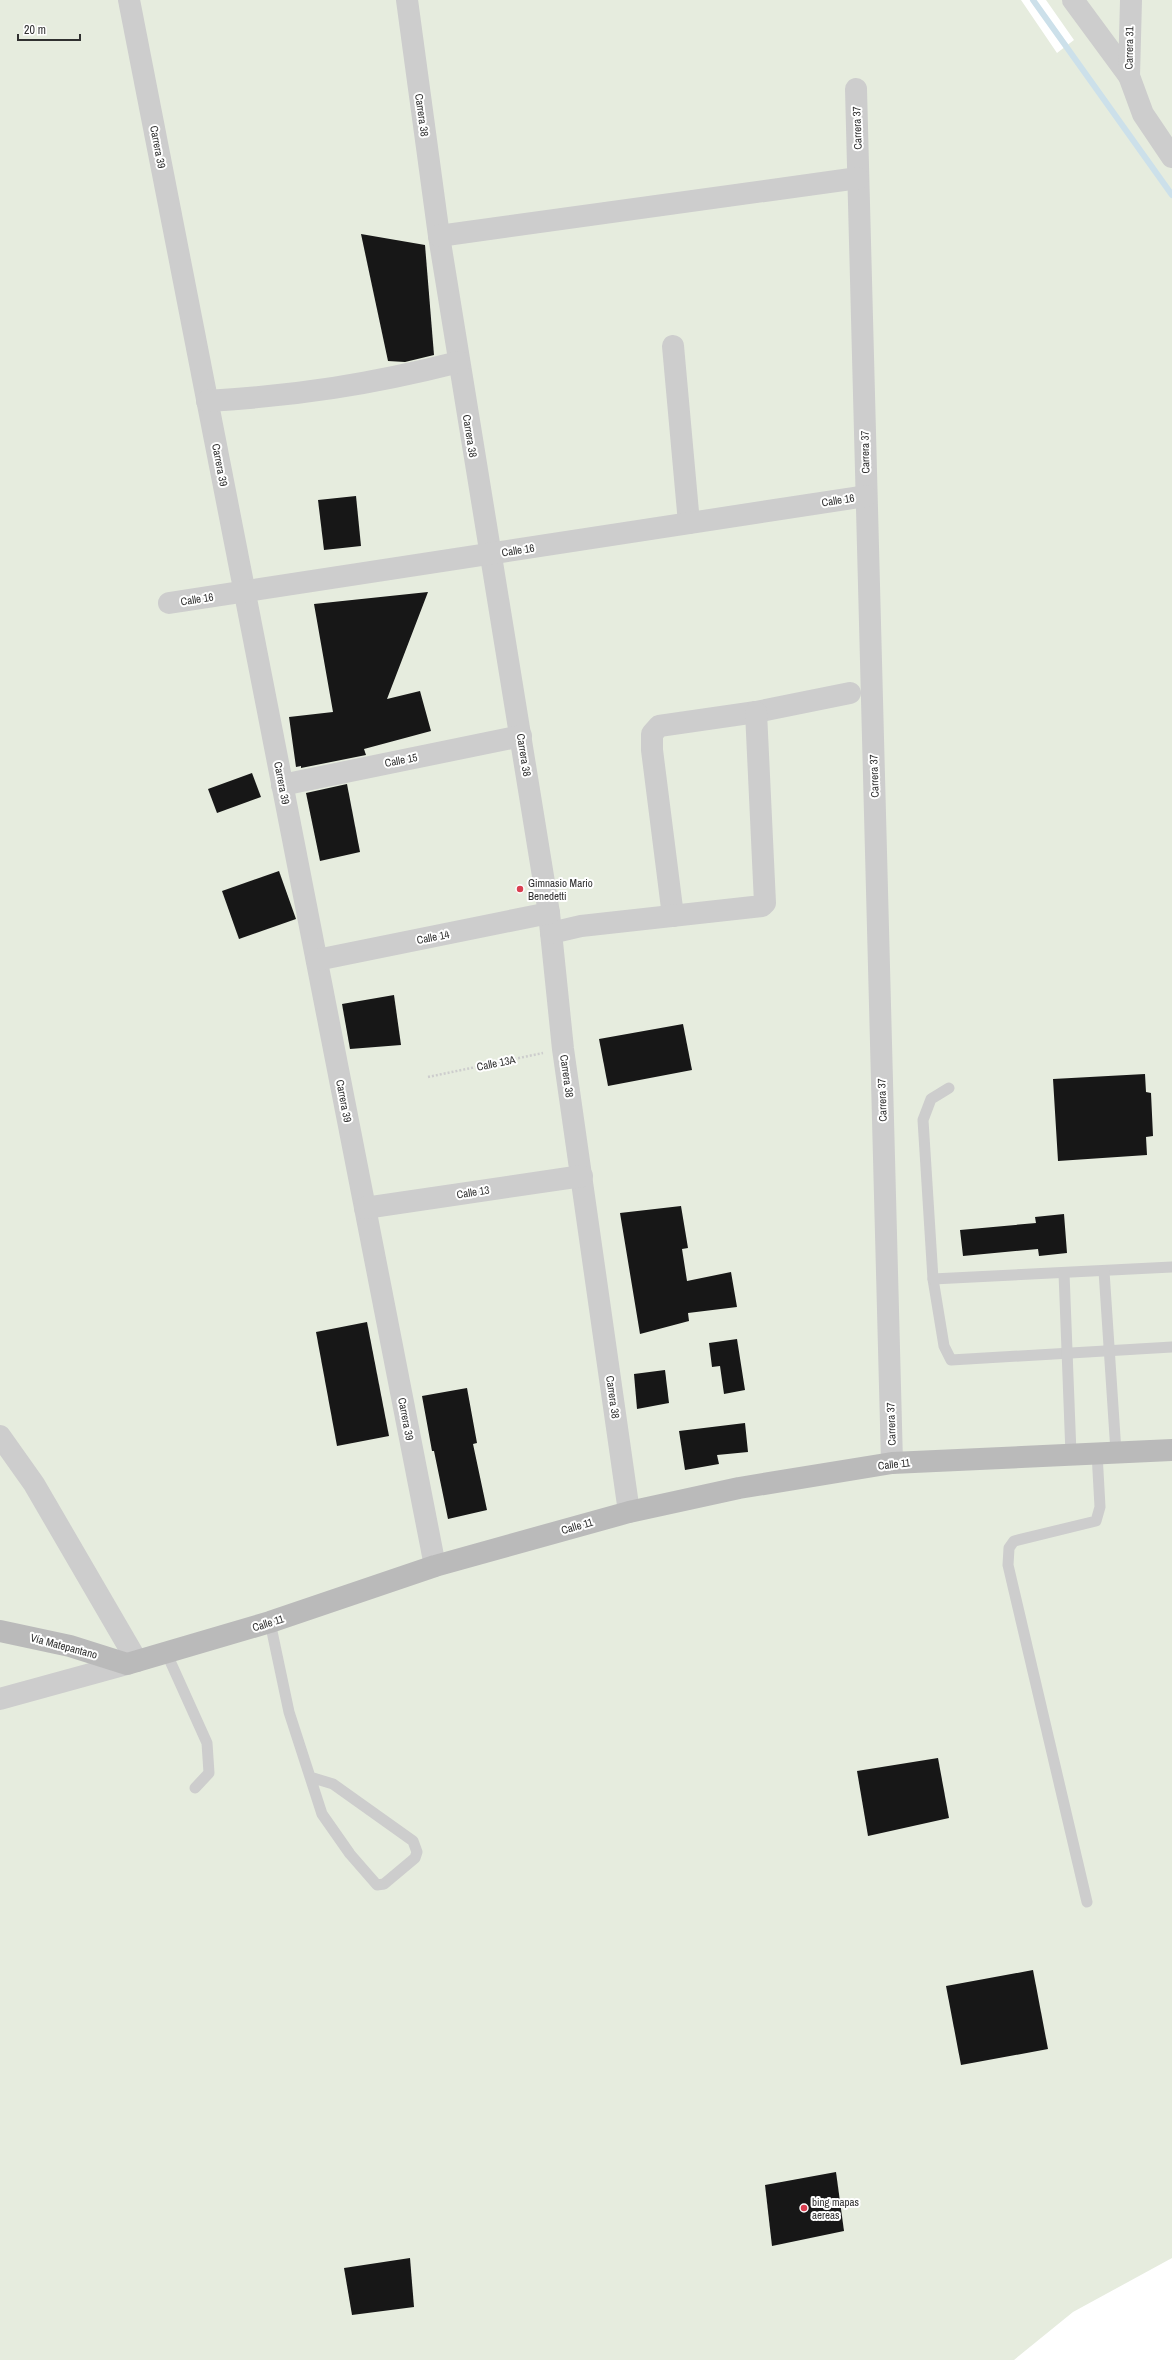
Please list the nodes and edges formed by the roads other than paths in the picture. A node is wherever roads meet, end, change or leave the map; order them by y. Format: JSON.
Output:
{"nodes":[{"id":1,"x":129,"y":0,"type":"edge"},
{"id":2,"x":407,"y":0,"type":"edge"},
{"id":3,"x":1073,"y":0,"type":"edge"},
{"id":4,"x":1131,"y":0,"type":"edge"},
{"id":5,"x":1129,"y":76,"type":"junction"},
{"id":6,"x":856,"y":89,"type":"dead end"},
{"id":7,"x":1172,"y":157,"type":"edge"},
{"id":8,"x":858,"y":178,"type":"junction"},
{"id":9,"x":439,"y":236,"type":"junction"},
{"id":10,"x":673,"y":346,"type":"dead end"},
{"id":11,"x":459,"y":362,"type":"junction"},
{"id":12,"x":207,"y":401,"type":"junction"},
{"id":13,"x":866,"y":496,"type":"junction"},
{"id":14,"x":689,"y":523,"type":"junction"},
{"id":15,"x":489,"y":554,"type":"junction"},
{"id":16,"x":244,"y":592,"type":"junction"},
{"id":17,"x":169,"y":604,"type":"dead end"},
{"id":18,"x":850,"y":693,"type":"dead end"},
{"id":19,"x":756,"y":712,"type":"junction"},
{"id":20,"x":521,"y":736,"type":"junction"},
{"id":21,"x":282,"y":785,"type":"junction"},
{"id":22,"x":673,"y":916,"type":"junction"},
{"id":23,"x":550,"y":923,"type":"junction"},
{"id":24,"x":317,"y":960,"type":"junction"},
{"id":25,"x":949,"y":1088,"type":"dead end"},
{"id":26,"x":582,"y":1176,"type":"junction"},
{"id":27,"x":365,"y":1208,"type":"junction"},
{"id":28,"x":1172,"y":1268,"type":"edge"},
{"id":29,"x":1104,"y":1271,"type":"junction"},
{"id":30,"x":1064,"y":1274,"type":"junction"},
{"id":31,"x":933,"y":1280,"type":"junction"},
{"id":32,"x":1172,"y":1347,"type":"edge"},
{"id":33,"x":1109,"y":1350,"type":"junction"},
{"id":34,"x":1066,"y":1354,"type":"junction"},
{"id":35,"x":0,"y":1436,"type":"edge"},
{"id":36,"x":1172,"y":1450,"type":"edge"},
{"id":37,"x":1106,"y":1453,"type":"junction"},
{"id":38,"x":1070,"y":1454,"type":"junction"},
{"id":39,"x":892,"y":1463,"type":"junction"},
{"id":40,"x":629,"y":1512,"type":"junction"},
{"id":41,"x":435,"y":1566,"type":"junction"},
{"id":42,"x":270,"y":1622,"type":"junction"},
{"id":43,"x":0,"y":1631,"type":"edge"},
{"id":44,"x":166,"y":1652,"type":"junction"},
{"id":45,"x":132,"y":1662,"type":"junction"},
{"id":46,"x":0,"y":1699,"type":"edge"},
{"id":47,"x":310,"y":1777,"type":"junction"},
{"id":48,"x":195,"y":1788,"type":"dead end"},
{"id":49,"x":1087,"y":1902,"type":"dead end"}],
"edges":[{"from":1,"to":12,"type":"street","name":"Carrera 39"},
{"from":2,"to":9,"type":"street","name":"Carrera 38"},
{"from":3,"to":5,"type":"street"},
{"from":4,"to":5,"type":"street","name":"Carrera 31"},
{"from":5,"to":7,"type":"street","name":"Carrera 31"},
{"from":6,"to":8,"type":"street","name":"Carrera 37"},
{"from":8,"to":9,"type":"street"},
{"from":8,"to":13,"type":"street","name":"Carrera 37"},
{"from":9,"to":11,"type":"street","name":"Carrera 38"},
{"from":10,"to":14,"type":"street"},
{"from":11,"to":12,"type":"street"},
{"from":11,"to":15,"type":"street","name":"Carrera 38"},
{"from":12,"to":16,"type":"street","name":"Carrera 39"},
{"from":13,"to":14,"type":"street","name":"Calle 16"},
{"from":13,"to":39,"type":"street","name":"Carrera 37"},
{"from":14,"to":15,"type":"street","name":"Calle 16"},
{"from":15,"to":16,"type":"street","name":"Calle 16"},
{"from":15,"to":20,"type":"street","name":"Carrera 38"},
{"from":16,"to":17,"type":"street","name":"Calle 16"},
{"from":16,"to":21,"type":"street","name":"Carrera 39"},
{"from":18,"to":19,"type":"street"},
{"from":19,"to":22,"type":"street","name":"Calle 14"},
{"from":19,"to":22,"type":"street"},
{"from":20,"to":21,"type":"street","name":"Calle 15"},
{"from":20,"to":23,"type":"street","name":"Carrera 38"},
{"from":21,"to":24,"type":"street","name":"Carrera 39"},
{"from":22,"to":23,"type":"street","name":"Calle 14"},
{"from":23,"to":24,"type":"street","name":"Calle 14"},
{"from":23,"to":26,"type":"street","name":"Carrera 38"},
{"from":24,"to":27,"type":"street","name":"Carrera 39"},
{"from":25,"to":31,"type":"lane"},
{"from":26,"to":27,"type":"street","name":"Calle 13"},
{"from":26,"to":40,"type":"street","name":"Carrera 38"},
{"from":27,"to":41,"type":"street","name":"Carrera 39"},
{"from":28,"to":29,"type":"lane"},
{"from":29,"to":30,"type":"lane"},
{"from":29,"to":33,"type":"lane"},
{"from":30,"to":31,"type":"lane"},
{"from":30,"to":34,"type":"lane"},
{"from":31,"to":34,"type":"lane"},
{"from":32,"to":33,"type":"lane"},
{"from":33,"to":34,"type":"lane"},
{"from":33,"to":37,"type":"lane"},
{"from":34,"to":38,"type":"lane"},
{"from":35,"to":45,"type":"street"},
{"from":36,"to":37,"type":"main road","name":"Calle 11"},
{"from":37,"to":38,"type":"main road","name":"Calle 11"},
{"from":37,"to":49,"type":"lane"},
{"from":38,"to":39,"type":"main road","name":"Calle 11"},
{"from":39,"to":40,"type":"main road","name":"Calle 11"},
{"from":40,"to":41,"type":"main road","name":"Calle 11"},
{"from":41,"to":42,"type":"main road","name":"Calle 11"},
{"from":42,"to":44,"type":"main road","name":"Calle 11"},
{"from":42,"to":47,"type":"lane"},
{"from":43,"to":45,"type":"main road","name":"Vía Matepantano"},
{"from":44,"to":45,"type":"main road","name":"Calle 11"},
{"from":44,"to":48,"type":"lane"},
{"from":45,"to":46,"type":"street","name":"Calle 11"},
{"from":47,"to":47,"type":"lane"}]}
